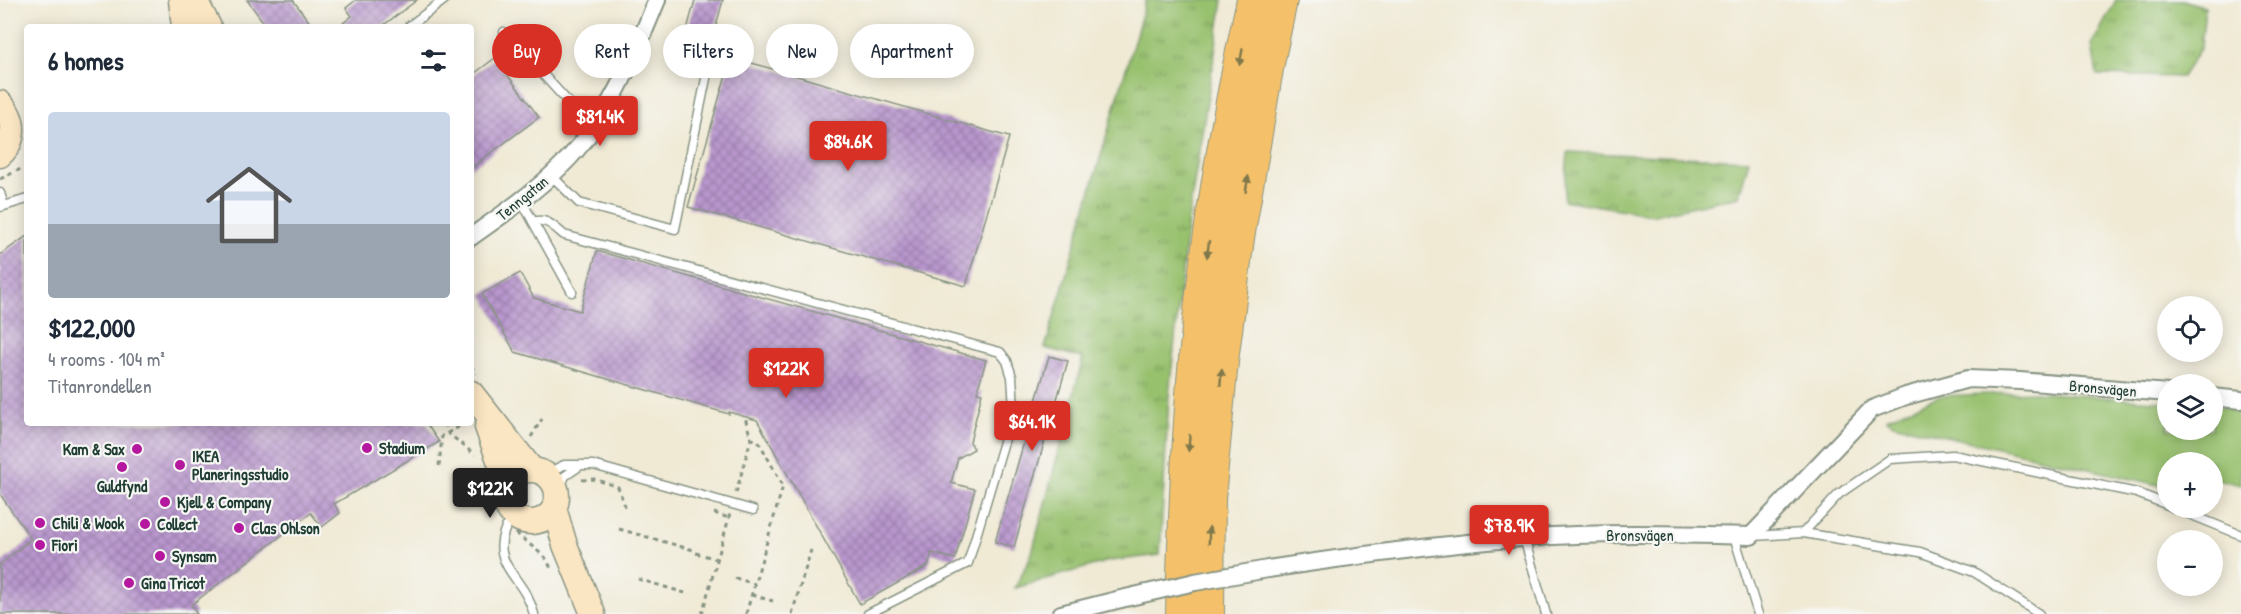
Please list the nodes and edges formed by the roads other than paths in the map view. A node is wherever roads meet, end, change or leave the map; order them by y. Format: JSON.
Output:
{"nodes":[{"id":1,"x":181,"y":0,"type":"edge"},
{"id":2,"x":195,"y":0,"type":"edge"},
{"id":3,"x":444,"y":0,"type":"edge"},
{"id":4,"x":657,"y":0,"type":"edge"},
{"id":5,"x":1253,"y":0,"type":"edge"},
{"id":6,"x":1281,"y":0,"type":"edge"},
{"id":7,"x":184,"y":24,"type":"edge"},
{"id":8,"x":207,"y":24,"type":"edge"},
{"id":9,"x":412,"y":24,"type":"edge"},
{"id":10,"x":546,"y":78,"type":"edge"},
{"id":11,"x":707,"y":78,"type":"edge"},
{"id":12,"x":11,"y":108,"type":"edge"},
{"id":13,"x":593,"y":129,"type":"junction"},
{"id":14,"x":13,"y":143,"type":"edge"},
{"id":15,"x":552,"y":174,"type":"junction"},
{"id":16,"x":0,"y":193,"type":"edge"},
{"id":17,"x":24,"y":200,"type":"edge"},
{"id":18,"x":521,"y":200,"type":"junction"},
{"id":19,"x":2,"y":207,"type":"edge"},
{"id":20,"x":533,"y":222,"type":"junction"},
{"id":21,"x":474,"y":235,"type":"edge"},
{"id":22,"x":572,"y":292,"type":"dead end"},
{"id":23,"x":2157,"y":392,"type":"edge"},
{"id":24,"x":2223,"y":399,"type":"edge"},
{"id":25,"x":2241,"y":400,"type":"edge"},
{"id":26,"x":474,"y":409,"type":"edge"},
{"id":27,"x":474,"y":412,"type":"edge"},
{"id":28,"x":581,"y":464,"type":"junction"},
{"id":29,"x":508,"y":484,"type":"junction"},
{"id":30,"x":553,"y":486,"type":"junction"},
{"id":31,"x":2157,"y":501,"type":"edge"},
{"id":32,"x":753,"y":510,"type":"dead end"},
{"id":33,"x":521,"y":518,"type":"junction"},
{"id":34,"x":2199,"y":518,"type":"edge"},
{"id":35,"x":1803,"y":533,"type":"junction"},
{"id":36,"x":2241,"y":535,"type":"edge"},
{"id":37,"x":1742,"y":536,"type":"junction"},
{"id":38,"x":1524,"y":538,"type":"junction"},
{"id":39,"x":589,"y":606,"type":"edge"},
{"id":40,"x":534,"y":614,"type":"edge"},
{"id":41,"x":868,"y":614,"type":"edge"},
{"id":42,"x":1061,"y":614,"type":"edge"},
{"id":43,"x":1182,"y":614,"type":"edge"},
{"id":44,"x":1208,"y":614,"type":"edge"},
{"id":45,"x":1546,"y":614,"type":"edge"},
{"id":46,"x":1758,"y":614,"type":"edge"},
{"id":47,"x":2039,"y":614,"type":"edge"}],
"edges":[{"from":1,"to":7,"type":"street"},
{"from":2,"to":8,"type":"street"},
{"from":3,"to":9,"type":"lane"},
{"from":4,"to":13,"type":"street","name":"Tenngatan"},
{"from":5,"to":43,"type":"highway","one_way":true},
{"from":44,"to":6,"type":"highway","one_way":true},
{"from":10,"to":13,"type":"lane"},
{"from":11,"to":15,"type":"lane"},
{"from":12,"to":14,"type":"street"},
{"from":13,"to":15,"type":"street","name":"Tenngatan"},
{"from":15,"to":18,"type":"street","name":"Tenngatan"},
{"from":16,"to":19,"type":"lane"},
{"from":17,"to":19,"type":"lane"},
{"from":18,"to":20,"type":"lane"},
{"from":18,"to":21,"type":"street","name":"Tenngatan"},
{"from":20,"to":22,"type":"lane"},
{"from":20,"to":41,"type":"lane"},
{"from":23,"to":37,"type":"street","name":"Bronsvägen"},
{"from":24,"to":25,"type":"street"},
{"from":26,"to":30,"type":"street"},
{"from":27,"to":29,"type":"street"},
{"from":28,"to":30,"type":"lane"},
{"from":28,"to":30,"type":"lane"},
{"from":28,"to":32,"type":"lane"},
{"from":29,"to":30,"type":"street"},
{"from":29,"to":33,"type":"street"},
{"from":30,"to":33,"type":"street"},
{"from":30,"to":39,"type":"street"},
{"from":31,"to":35,"type":"lane"},
{"from":33,"to":39,"type":"street"},
{"from":33,"to":40,"type":"lane"},
{"from":34,"to":36,"type":"lane"},
{"from":35,"to":37,"type":"lane"},
{"from":35,"to":47,"type":"lane"},
{"from":37,"to":38,"type":"street","name":"Bronsvägen"},
{"from":37,"to":46,"type":"lane"},
{"from":38,"to":42,"type":"street","name":"Bronsvägen","bridge":true},
{"from":38,"to":45,"type":"lane"}]}
